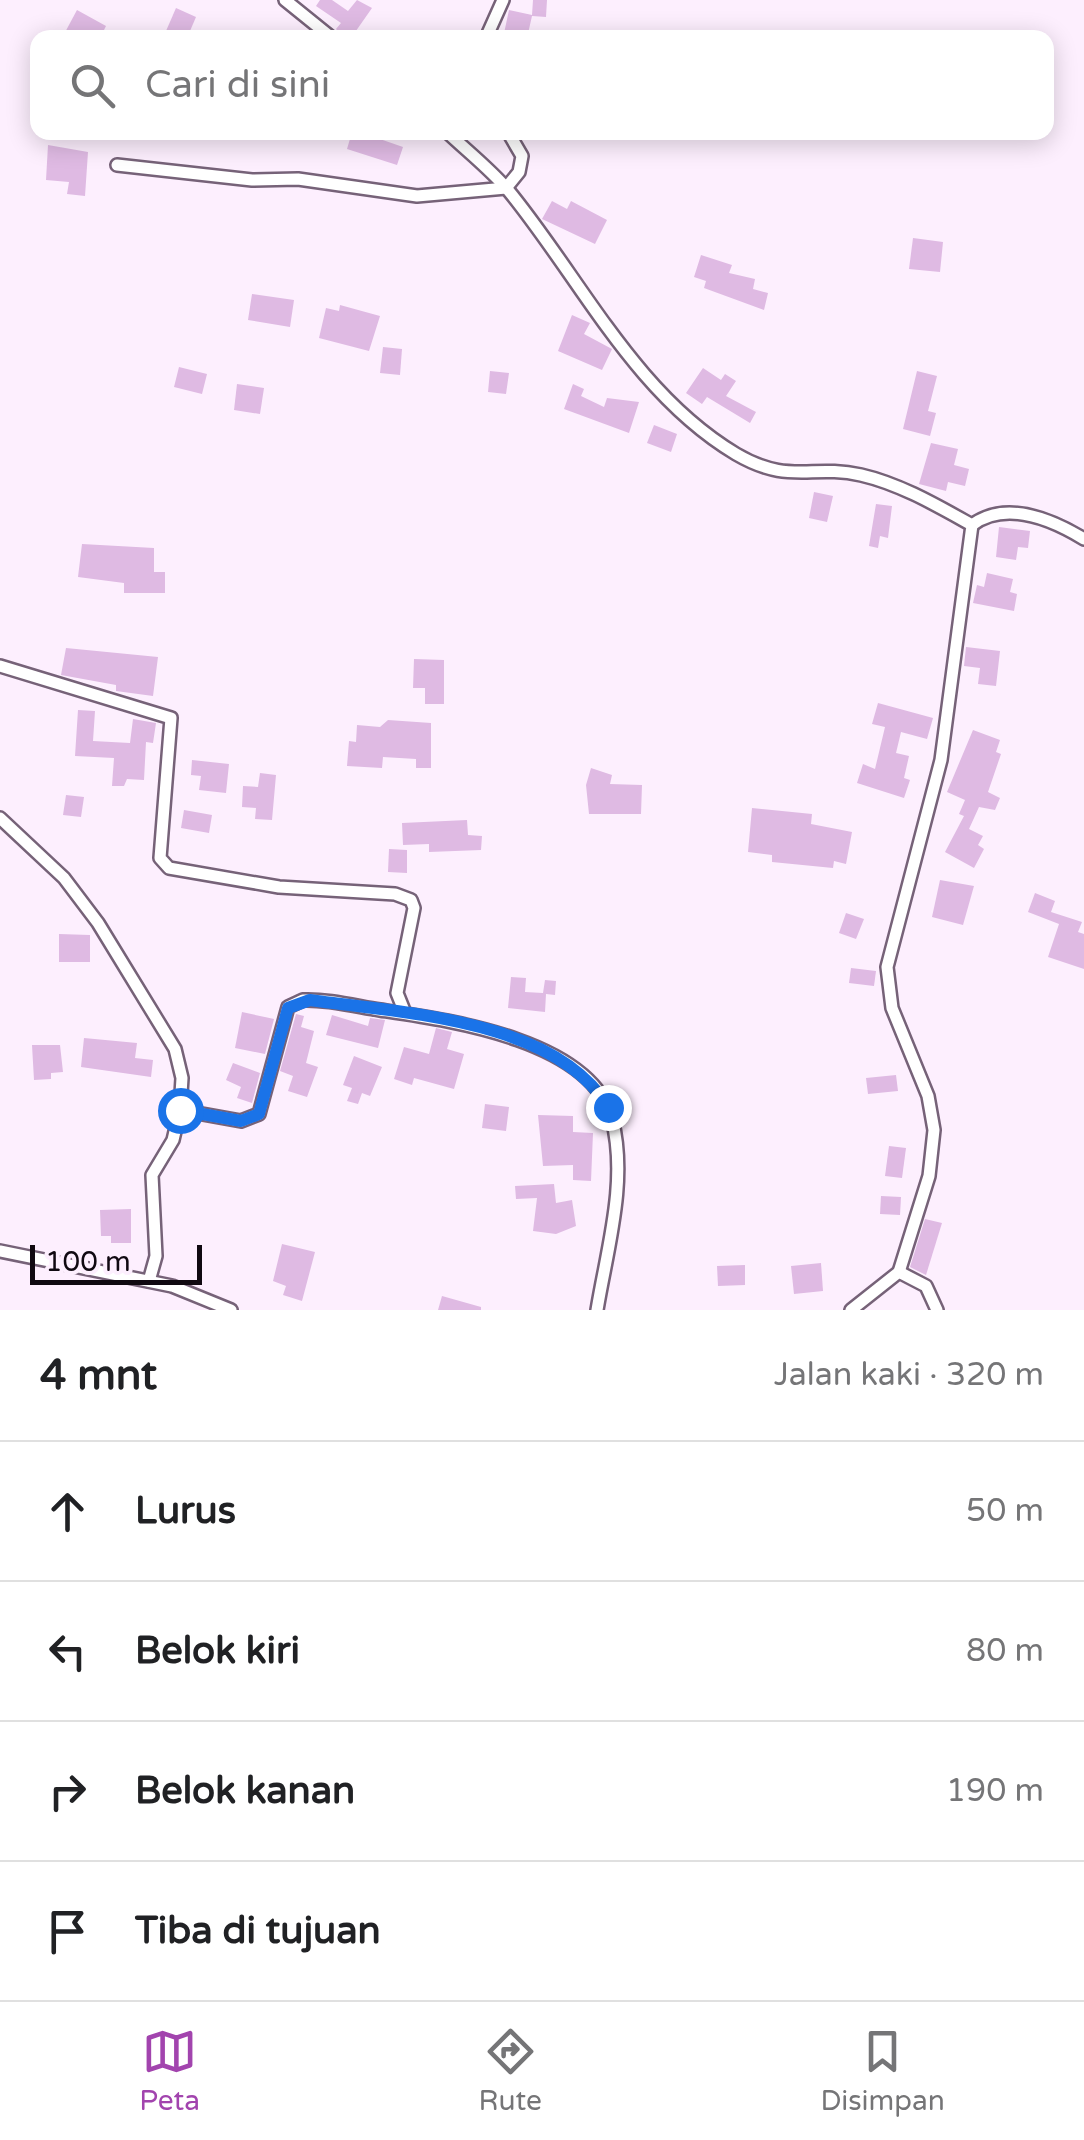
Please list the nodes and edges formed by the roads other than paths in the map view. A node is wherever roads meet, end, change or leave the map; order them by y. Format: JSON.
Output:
{"nodes":[{"id":1,"x":286,"y":0,"type":"edge"},
{"id":2,"x":503,"y":0,"type":"edge"},
{"id":3,"x":322,"y":30,"type":"edge"},
{"id":4,"x":490,"y":30,"type":"edge"},
{"id":5,"x":455,"y":140,"type":"edge"},
{"id":6,"x":516,"y":140,"type":"edge"},
{"id":7,"x":117,"y":164,"type":"dead end"},
{"id":8,"x":506,"y":188,"type":"junction"},
{"id":9,"x":972,"y":524,"type":"junction"},
{"id":10,"x":1084,"y":539,"type":"edge"},
{"id":11,"x":0,"y":666,"type":"edge"},
{"id":12,"x":0,"y":818,"type":"edge"},
{"id":13,"x":405,"y":1014,"type":"junction"},
{"id":14,"x":180,"y":1110,"type":"junction"},
{"id":15,"x":0,"y":1251,"type":"edge"},
{"id":16,"x":899,"y":1272,"type":"junction"},
{"id":17,"x":150,"y":1281,"type":"junction"},
{"id":18,"x":231,"y":1310,"type":"edge"},
{"id":19,"x":598,"y":1310,"type":"edge"},
{"id":20,"x":851,"y":1310,"type":"edge"},
{"id":21,"x":937,"y":1310,"type":"edge"}],
"edges":[{"from":1,"to":3,"type":"street"},
{"from":2,"to":4,"type":"street"},
{"from":5,"to":8,"type":"street"},
{"from":6,"to":8,"type":"street"},
{"from":7,"to":8,"type":"street"},
{"from":8,"to":9,"type":"street"},
{"from":9,"to":10,"type":"street"},
{"from":9,"to":16,"type":"street"},
{"from":11,"to":13,"type":"street"},
{"from":12,"to":14,"type":"street"},
{"from":13,"to":14,"type":"street"},
{"from":13,"to":19,"type":"street"},
{"from":14,"to":17,"type":"street"},
{"from":15,"to":17,"type":"street"},
{"from":16,"to":20,"type":"street"},
{"from":16,"to":21,"type":"street"},
{"from":17,"to":18,"type":"street"}]}
